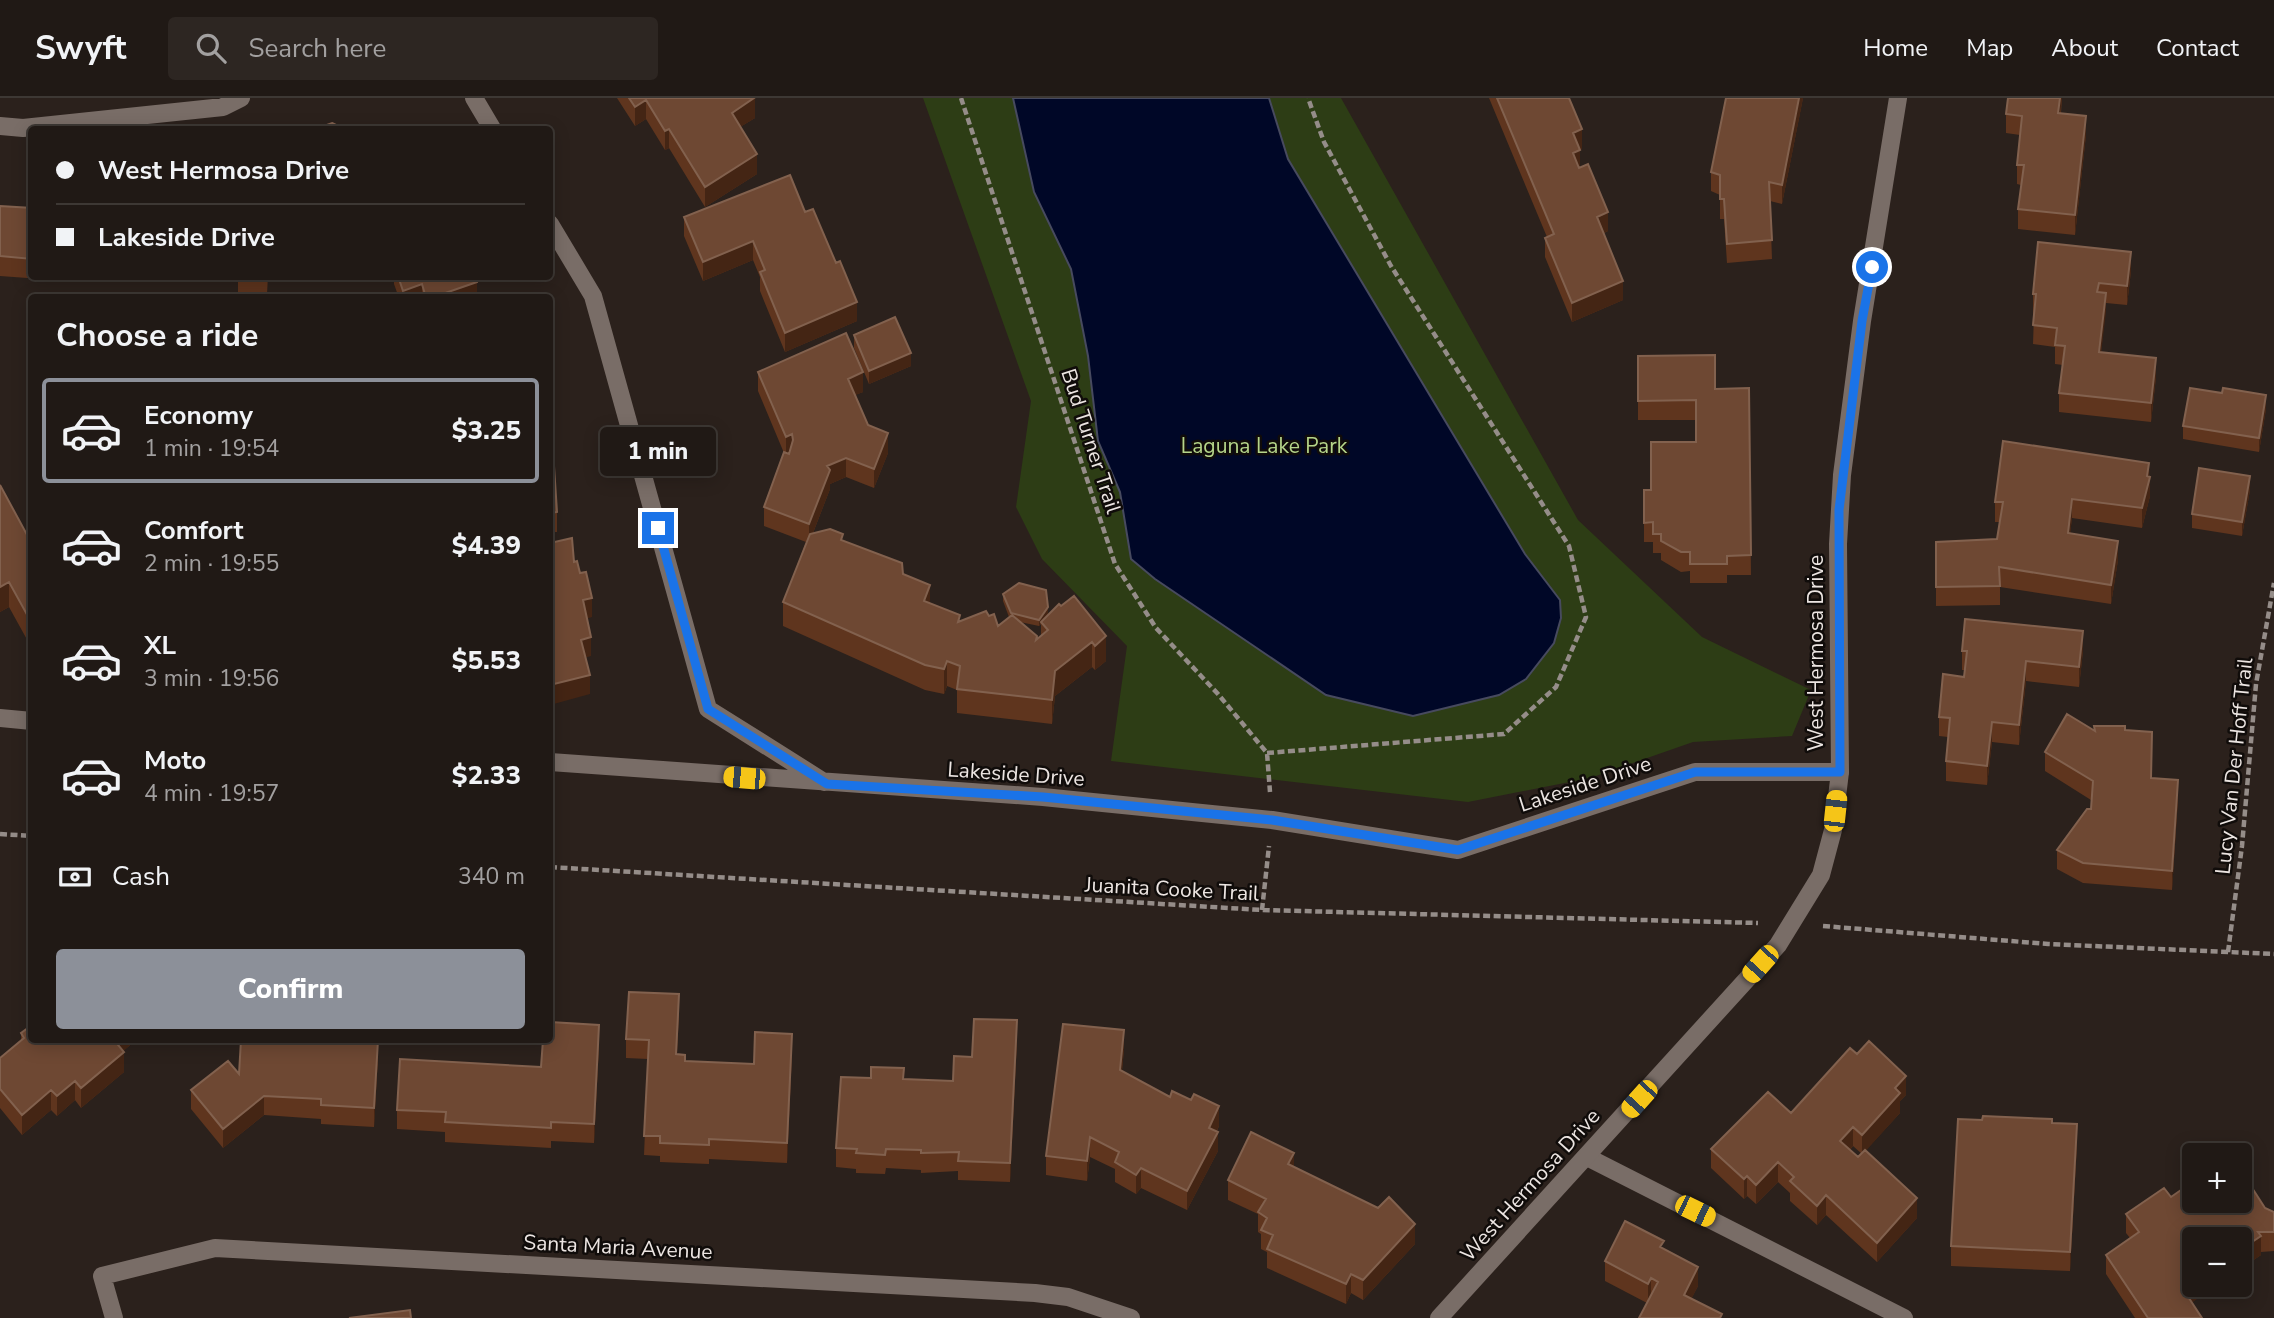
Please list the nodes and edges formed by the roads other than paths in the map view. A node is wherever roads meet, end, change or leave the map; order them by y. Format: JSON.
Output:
{"nodes":[{"id":1,"x":241,"y":98,"type":"edge"},
{"id":2,"x":474,"y":98,"type":"edge"},
{"id":3,"x":1898,"y":98,"type":"edge"},
{"id":4,"x":0,"y":126,"type":"edge"},
{"id":5,"x":42,"y":126,"type":"edge"},
{"id":6,"x":491,"y":126,"type":"edge"},
{"id":7,"x":28,"y":127,"type":"edge"},
{"id":8,"x":553,"y":229,"type":"edge"},
{"id":9,"x":0,"y":718,"type":"edge"},
{"id":10,"x":28,"y":721,"type":"edge"},
{"id":11,"x":553,"y":762,"type":"edge"},
{"id":12,"x":1840,"y":772,"type":"junction"},
{"id":13,"x":827,"y":784,"type":"junction"},
{"id":14,"x":1587,"y":1157,"type":"junction"},
{"id":15,"x":114,"y":1318,"type":"edge"},
{"id":16,"x":1131,"y":1318,"type":"edge"},
{"id":17,"x":1439,"y":1318,"type":"edge"},
{"id":18,"x":1904,"y":1318,"type":"edge"}],
"edges":[{"from":1,"to":5,"type":"street"},
{"from":2,"to":6,"type":"street"},
{"from":3,"to":12,"type":"street","name":"West Hermosa Drive"},
{"from":4,"to":7,"type":"street"},
{"from":8,"to":13,"type":"street","name":"Lakeside Drive"},
{"from":9,"to":10,"type":"street"},
{"from":11,"to":13,"type":"street"},
{"from":12,"to":13,"type":"street","name":"Lakeside Drive"},
{"from":12,"to":14,"type":"street","name":"West Hermosa Drive"},
{"from":14,"to":17,"type":"street","name":"West Hermosa Drive"},
{"from":14,"to":18,"type":"street"},
{"from":15,"to":16,"type":"street","name":"Santa Maria Avenue"}]}
